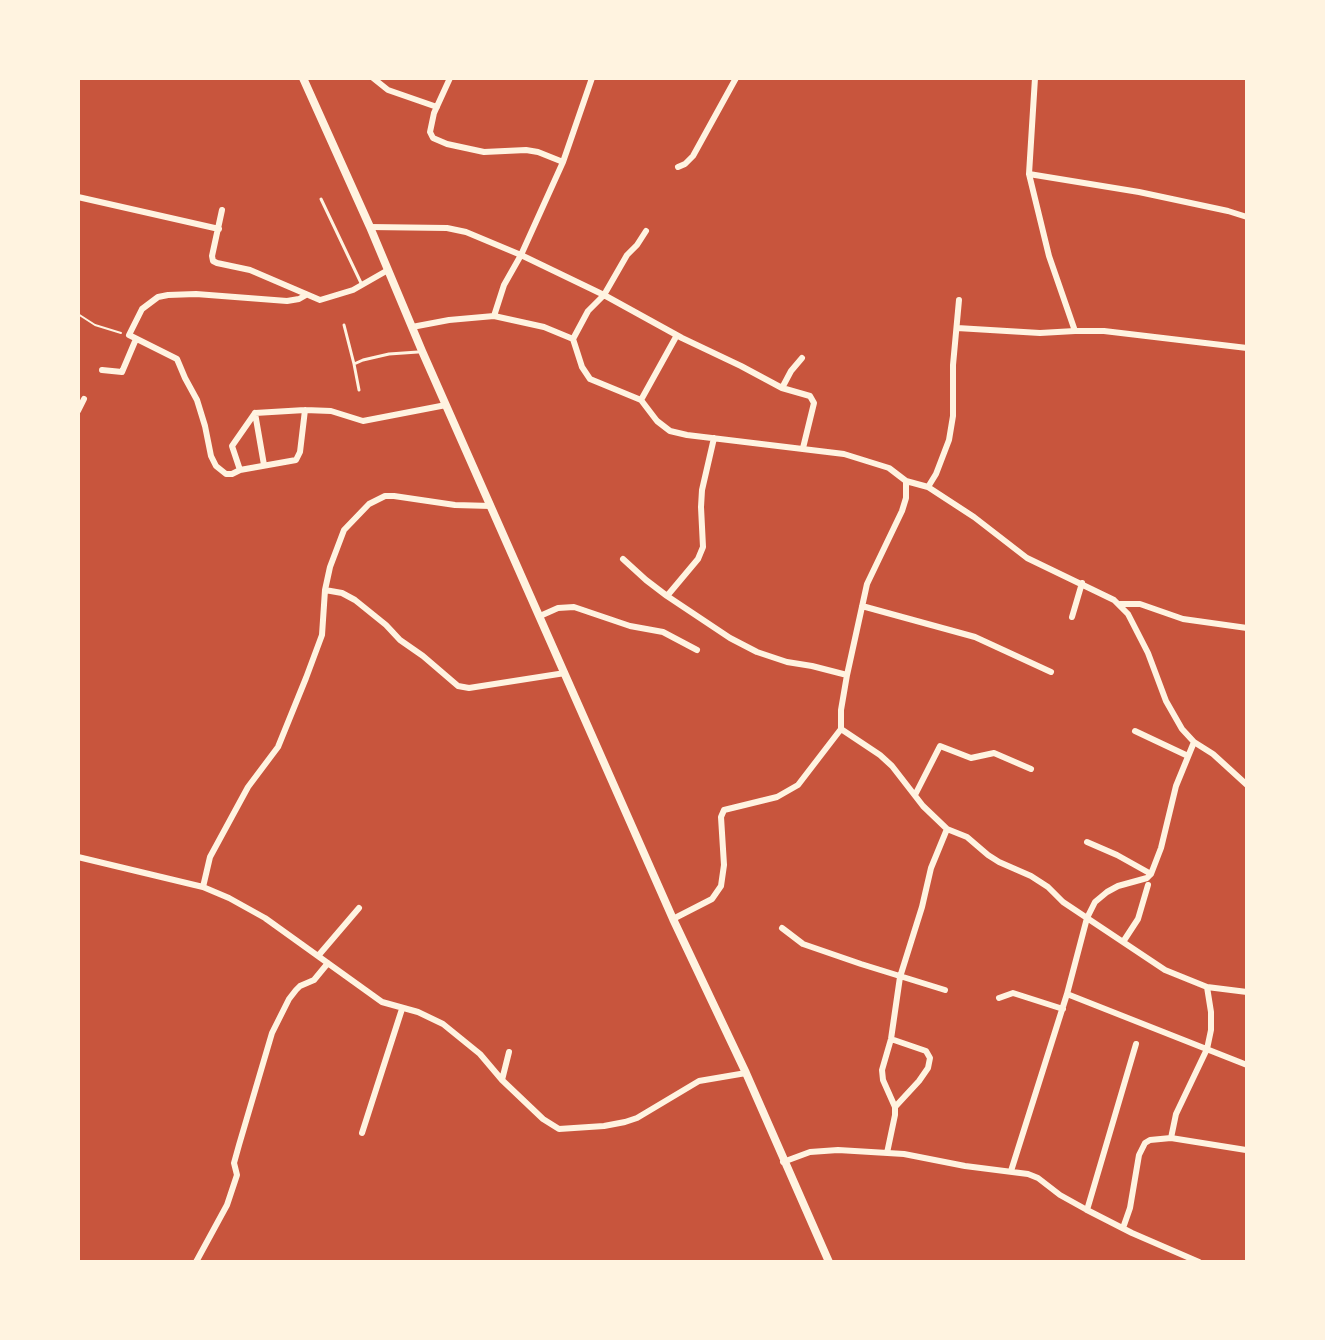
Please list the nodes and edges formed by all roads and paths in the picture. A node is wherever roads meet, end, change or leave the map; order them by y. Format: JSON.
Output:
{"nodes":[{"id":1,"x":303,"y":78,"type":"edge"},
{"id":2,"x":373,"y":78,"type":"edge"},
{"id":3,"x":450,"y":78,"type":"edge"},
{"id":4,"x":592,"y":78,"type":"edge"},
{"id":5,"x":736,"y":78,"type":"edge"},
{"id":6,"x":1035,"y":78,"type":"edge"},
{"id":7,"x":437,"y":107,"type":"junction"},
{"id":8,"x":563,"y":162,"type":"junction"},
{"id":9,"x":678,"y":167,"type":"dead end"},
{"id":10,"x":1029,"y":174,"type":"junction"},
{"id":11,"x":78,"y":197,"type":"edge"},
{"id":12,"x":321,"y":199,"type":"dead end"},
{"id":13,"x":222,"y":210,"type":"dead end"},
{"id":14,"x":1247,"y":217,"type":"edge"},
{"id":15,"x":370,"y":227,"type":"junction"},
{"id":16,"x":219,"y":229,"type":"junction"},
{"id":17,"x":646,"y":231,"type":"dead end"},
{"id":18,"x":521,"y":255,"type":"junction"},
{"id":19,"x":388,"y":270,"type":"junction"},
{"id":20,"x":362,"y":285,"type":"junction"},
{"id":21,"x":306,"y":295,"type":"junction"},
{"id":22,"x":604,"y":295,"type":"junction"},
{"id":23,"x":959,"y":300,"type":"dead end"},
{"id":24,"x":78,"y":314,"type":"edge"},
{"id":25,"x":494,"y":316,"type":"junction"},
{"id":26,"x":344,"y":325,"type":"dead end"},
{"id":27,"x":412,"y":327,"type":"junction"},
{"id":28,"x":957,"y":328,"type":"junction"},
{"id":29,"x":1075,"y":331,"type":"junction"},
{"id":30,"x":677,"y":335,"type":"junction"},
{"id":31,"x":132,"y":337,"type":"junction"},
{"id":32,"x":573,"y":339,"type":"junction"},
{"id":33,"x":1247,"y":348,"type":"edge"},
{"id":34,"x":422,"y":351,"type":"junction"},
{"id":35,"x":802,"y":358,"type":"dead end"},
{"id":36,"x":354,"y":364,"type":"junction"},
{"id":37,"x":102,"y":370,"type":"dead end"},
{"id":38,"x":782,"y":388,"type":"junction"},
{"id":39,"x":359,"y":390,"type":"dead end"},
{"id":40,"x":84,"y":399,"type":"dead end"},
{"id":41,"x":641,"y":400,"type":"junction"},
{"id":42,"x":446,"y":405,"type":"junction"},
{"id":43,"x":305,"y":410,"type":"junction"},
{"id":44,"x":78,"y":411,"type":"edge"},
{"id":45,"x":255,"y":413,"type":"junction"},
{"id":46,"x":714,"y":438,"type":"junction"},
{"id":47,"x":803,"y":448,"type":"junction"},
{"id":48,"x":264,"y":465,"type":"junction"},
{"id":49,"x":240,"y":470,"type":"junction"},
{"id":50,"x":906,"y":481,"type":"junction"},
{"id":51,"x":928,"y":487,"type":"junction"},
{"id":52,"x":491,"y":506,"type":"junction"},
{"id":53,"x":623,"y":559,"type":"dead end"},
{"id":54,"x":1082,"y":583,"type":"junction"},
{"id":55,"x":325,"y":590,"type":"junction"},
{"id":56,"x":667,"y":596,"type":"junction"},
{"id":57,"x":1120,"y":604,"type":"junction"},
{"id":58,"x":862,"y":606,"type":"junction"},
{"id":59,"x":540,"y":616,"type":"junction"},
{"id":60,"x":1072,"y":617,"type":"dead end"},
{"id":61,"x":1247,"y":628,"type":"edge"},
{"id":62,"x":697,"y":650,"type":"dead end"},
{"id":63,"x":1051,"y":672,"type":"dead end"},
{"id":64,"x":565,"y":673,"type":"junction"},
{"id":65,"x":847,"y":675,"type":"junction"},
{"id":66,"x":841,"y":729,"type":"junction"},
{"id":67,"x":1135,"y":731,"type":"dead end"},
{"id":68,"x":1194,"y":742,"type":"junction"},
{"id":69,"x":1188,"y":756,"type":"junction"},
{"id":70,"x":1031,"y":769,"type":"dead end"},
{"id":71,"x":1247,"y":785,"type":"edge"},
{"id":72,"x":915,"y":795,"type":"junction"},
{"id":73,"x":947,"y":829,"type":"junction"},
{"id":74,"x":1087,"y":842,"type":"dead end"},
{"id":75,"x":78,"y":857,"type":"edge"},
{"id":76,"x":1151,"y":874,"type":"junction"},
{"id":77,"x":1148,"y":885,"type":"dead end"},
{"id":78,"x":203,"y":887,"type":"junction"},
{"id":79,"x":359,"y":908,"type":"dead end"},
{"id":80,"x":1087,"y":918,"type":"junction"},
{"id":81,"x":673,"y":919,"type":"junction"},
{"id":82,"x":782,"y":928,"type":"dead end"},
{"id":83,"x":1123,"y":942,"type":"junction"},
{"id":84,"x":318,"y":956,"type":"junction"},
{"id":85,"x":328,"y":963,"type":"junction"},
{"id":86,"x":900,"y":977,"type":"junction"},
{"id":87,"x":1207,"y":987,"type":"junction"},
{"id":88,"x":945,"y":990,"type":"dead end"},
{"id":89,"x":1247,"y":992,"type":"edge"},
{"id":90,"x":1067,"y":994,"type":"junction"},
{"id":91,"x":999,"y":998,"type":"dead end"},
{"id":92,"x":402,"y":1009,"type":"junction"},
{"id":93,"x":1063,"y":1009,"type":"junction"},
{"id":94,"x":891,"y":1039,"type":"junction"},
{"id":95,"x":1136,"y":1044,"type":"dead end"},
{"id":96,"x":1207,"y":1049,"type":"junction"},
{"id":97,"x":509,"y":1052,"type":"dead end"},
{"id":98,"x":1247,"y":1065,"type":"edge"},
{"id":99,"x":746,"y":1073,"type":"junction"},
{"id":100,"x":502,"y":1080,"type":"junction"},
{"id":101,"x":895,"y":1107,"type":"junction"},
{"id":102,"x":362,"y":1133,"type":"dead end"},
{"id":103,"x":1171,"y":1138,"type":"junction"},
{"id":104,"x":1246,"y":1150,"type":"edge"},
{"id":105,"x":887,"y":1153,"type":"junction"},
{"id":106,"x":783,"y":1162,"type":"junction"},
{"id":107,"x":1011,"y":1171,"type":"junction"},
{"id":108,"x":1087,"y":1210,"type":"junction"},
{"id":109,"x":1123,"y":1228,"type":"junction"},
{"id":110,"x":196,"y":1262,"type":"edge"},
{"id":111,"x":829,"y":1262,"type":"edge"},
{"id":112,"x":1199,"y":1262,"type":"edge"}],
"edges":[{"from":1,"to":15,"type":"street"},
{"from":2,"to":7,"type":"street"},
{"from":3,"to":7,"type":"street"},
{"from":4,"to":8,"type":"street"},
{"from":5,"to":9,"type":"street"},
{"from":6,"to":10,"type":"street"},
{"from":7,"to":8,"type":"street"},
{"from":8,"to":18,"type":"street"},
{"from":10,"to":14,"type":"street"},
{"from":10,"to":29,"type":"street"},
{"from":11,"to":16,"type":"street"},
{"from":12,"to":20,"type":"lane"},
{"from":13,"to":16,"type":"street"},
{"from":15,"to":18,"type":"street"},
{"from":15,"to":19,"type":"street"},
{"from":16,"to":21,"type":"street"},
{"from":17,"to":22,"type":"street"},
{"from":18,"to":22,"type":"street"},
{"from":18,"to":25,"type":"street"},
{"from":19,"to":20,"type":"street"},
{"from":19,"to":27,"type":"street"},
{"from":20,"to":21,"type":"street"},
{"from":21,"to":31,"type":"street"},
{"from":22,"to":30,"type":"street"},
{"from":22,"to":32,"type":"street"},
{"from":23,"to":28,"type":"street"},
{"from":24,"to":31,"type":"path"},
{"from":25,"to":27,"type":"street"},
{"from":25,"to":32,"type":"street"},
{"from":26,"to":36,"type":"lane"},
{"from":27,"to":34,"type":"street"},
{"from":28,"to":29,"type":"street"},
{"from":28,"to":51,"type":"street"},
{"from":29,"to":33,"type":"street"},
{"from":30,"to":38,"type":"street"},
{"from":30,"to":41,"type":"street"},
{"from":31,"to":37,"type":"street"},
{"from":31,"to":49,"type":"street"},
{"from":32,"to":41,"type":"street"},
{"from":34,"to":36,"type":"lane"},
{"from":34,"to":42,"type":"street"},
{"from":35,"to":38,"type":"street"},
{"from":36,"to":39,"type":"lane"},
{"from":38,"to":47,"type":"street"},
{"from":40,"to":44,"type":"street"},
{"from":41,"to":46,"type":"street"},
{"from":42,"to":43,"type":"street"},
{"from":42,"to":52,"type":"street"},
{"from":43,"to":45,"type":"street"},
{"from":43,"to":48,"type":"street"},
{"from":45,"to":48,"type":"street"},
{"from":45,"to":49,"type":"street"},
{"from":46,"to":47,"type":"street"},
{"from":46,"to":56,"type":"street"},
{"from":47,"to":50,"type":"street"},
{"from":48,"to":49,"type":"street"},
{"from":50,"to":51,"type":"street"},
{"from":50,"to":58,"type":"street"},
{"from":51,"to":54,"type":"street"},
{"from":52,"to":55,"type":"street"},
{"from":52,"to":59,"type":"street"},
{"from":53,"to":56,"type":"street"},
{"from":54,"to":57,"type":"street"},
{"from":54,"to":60,"type":"street"},
{"from":55,"to":64,"type":"street"},
{"from":55,"to":78,"type":"street"},
{"from":56,"to":65,"type":"street"},
{"from":57,"to":61,"type":"street"},
{"from":57,"to":68,"type":"street"},
{"from":58,"to":63,"type":"street"},
{"from":58,"to":65,"type":"street"},
{"from":59,"to":62,"type":"street"},
{"from":59,"to":64,"type":"street"},
{"from":64,"to":81,"type":"street"},
{"from":65,"to":66,"type":"street"},
{"from":66,"to":72,"type":"street"},
{"from":66,"to":81,"type":"street"},
{"from":67,"to":69,"type":"street"},
{"from":68,"to":69,"type":"street"},
{"from":68,"to":71,"type":"street"},
{"from":69,"to":76,"type":"street"},
{"from":70,"to":72,"type":"street"},
{"from":72,"to":73,"type":"street"},
{"from":73,"to":80,"type":"street"},
{"from":73,"to":86,"type":"street"},
{"from":74,"to":76,"type":"street"},
{"from":75,"to":78,"type":"street"},
{"from":76,"to":80,"type":"street"},
{"from":77,"to":83,"type":"street"},
{"from":78,"to":84,"type":"street"},
{"from":79,"to":84,"type":"street"},
{"from":80,"to":83,"type":"street"},
{"from":80,"to":90,"type":"street"},
{"from":81,"to":99,"type":"street"},
{"from":82,"to":86,"type":"street"},
{"from":83,"to":87,"type":"street"},
{"from":84,"to":85,"type":"street"},
{"from":85,"to":92,"type":"street"},
{"from":85,"to":110,"type":"street"},
{"from":86,"to":88,"type":"street"},
{"from":86,"to":94,"type":"street"},
{"from":87,"to":89,"type":"street"},
{"from":87,"to":96,"type":"street"},
{"from":90,"to":93,"type":"street"},
{"from":90,"to":96,"type":"street"},
{"from":91,"to":93,"type":"street"},
{"from":92,"to":100,"type":"street"},
{"from":92,"to":102,"type":"street"},
{"from":93,"to":107,"type":"street"},
{"from":94,"to":101,"type":"street"},
{"from":94,"to":101,"type":"street"},
{"from":95,"to":108,"type":"street"},
{"from":96,"to":98,"type":"street"},
{"from":96,"to":103,"type":"street"},
{"from":97,"to":100,"type":"street"},
{"from":99,"to":100,"type":"street"},
{"from":99,"to":106,"type":"street"},
{"from":101,"to":105,"type":"street"},
{"from":103,"to":104,"type":"street"},
{"from":103,"to":109,"type":"street"},
{"from":105,"to":106,"type":"street"},
{"from":105,"to":107,"type":"street"},
{"from":106,"to":111,"type":"street"},
{"from":107,"to":108,"type":"street"},
{"from":108,"to":109,"type":"street"},
{"from":109,"to":112,"type":"street"}]}
